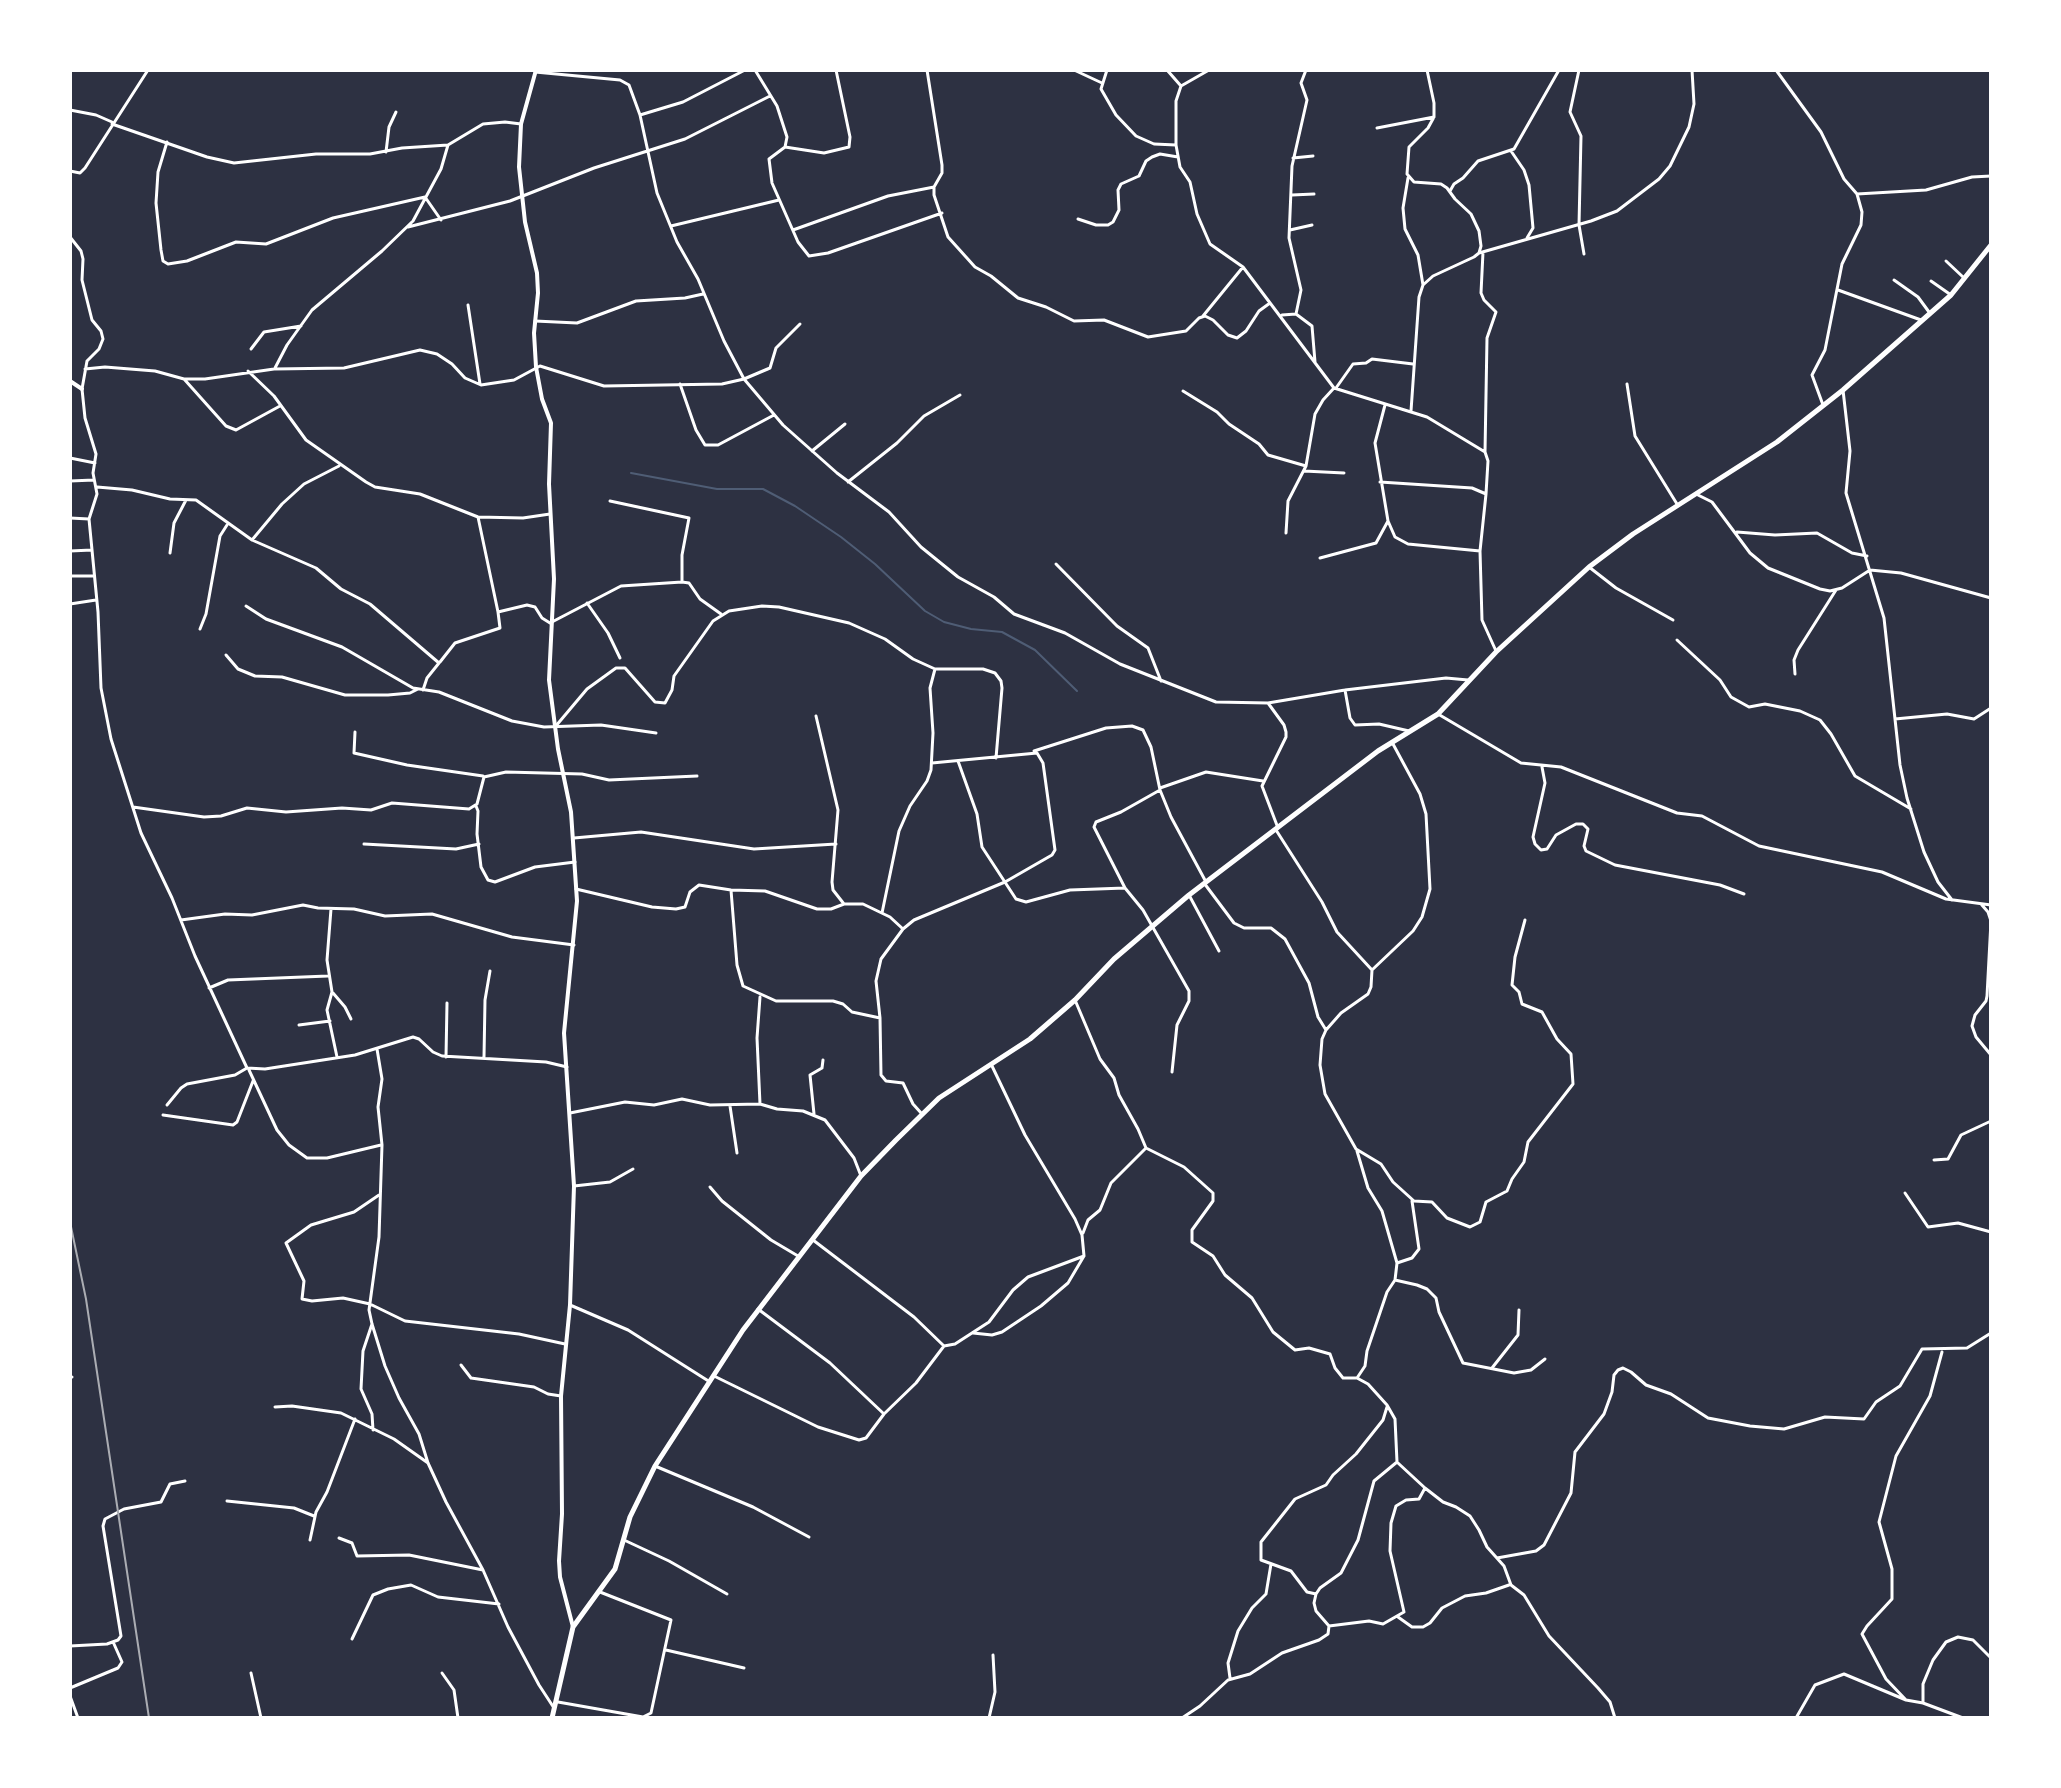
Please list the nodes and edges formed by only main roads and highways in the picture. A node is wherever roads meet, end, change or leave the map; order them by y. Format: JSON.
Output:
{"nodes":[{"id":1,"x":1991,"y":245,"type":"edge"},
{"id":2,"x":552,"y":1718,"type":"edge"}],
"edges":[{"from":1,"to":2,"type":"main road"}]}
